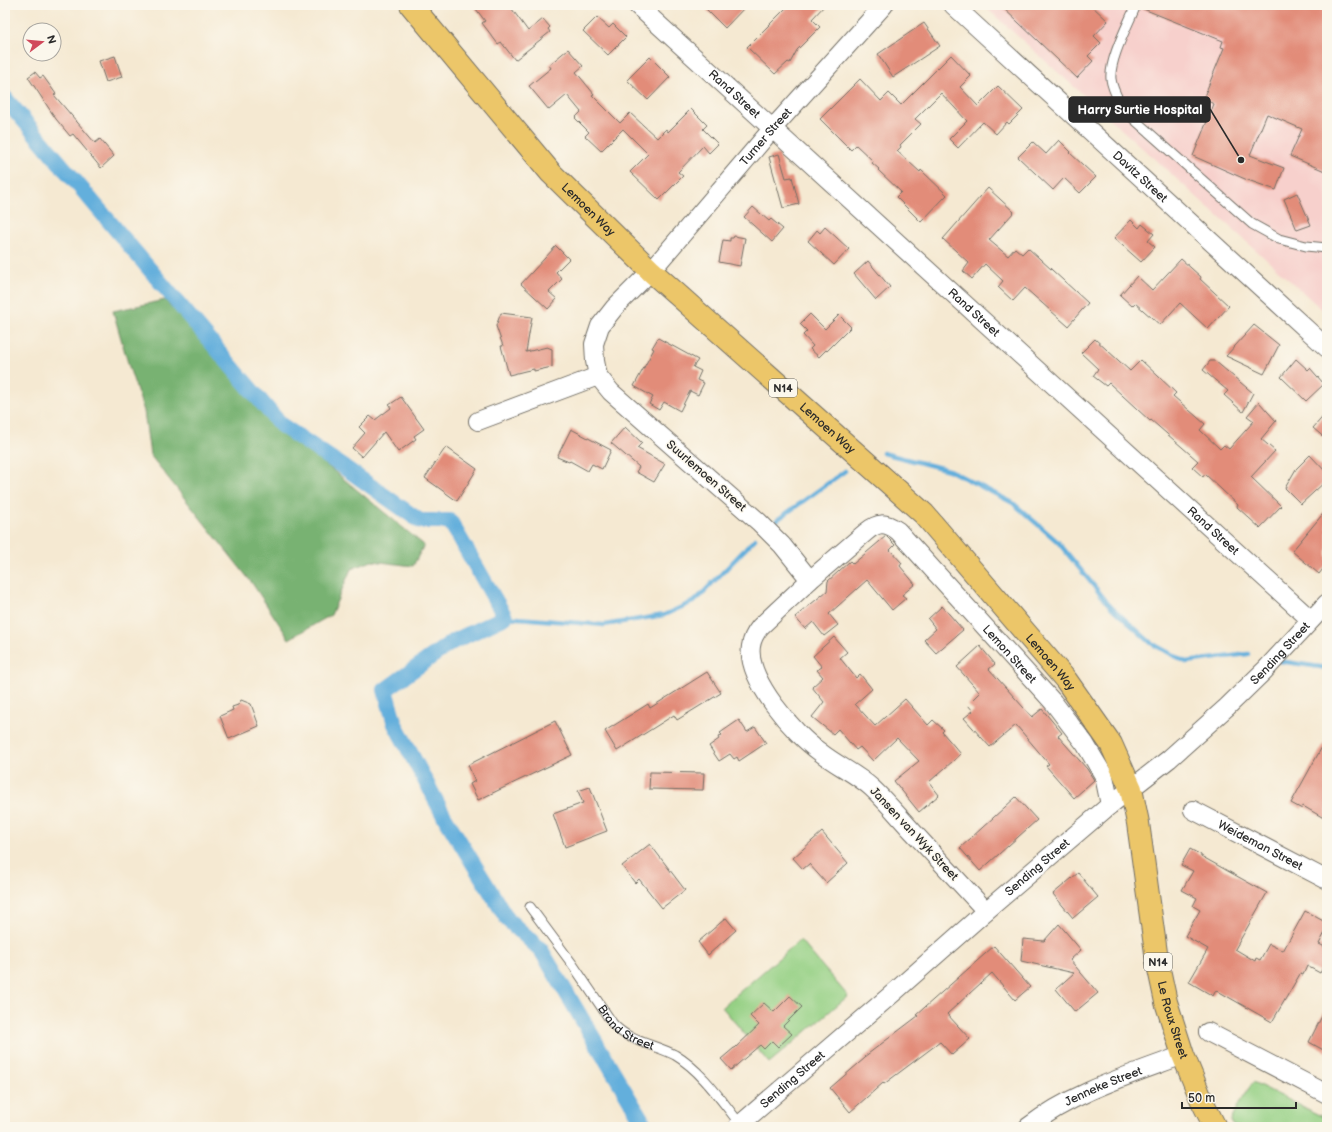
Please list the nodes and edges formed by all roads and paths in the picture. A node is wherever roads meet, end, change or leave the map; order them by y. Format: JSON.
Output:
{"nodes":[{"id":1,"x":411,"y":5,"type":"edge"},
{"id":2,"x":637,"y":5,"type":"edge"},
{"id":3,"x":884,"y":5,"type":"edge"},
{"id":4,"x":953,"y":5,"type":"edge"},
{"id":5,"x":1136,"y":5,"type":"edge"},
{"id":6,"x":772,"y":129,"type":"junction"},
{"id":7,"x":1327,"y":248,"type":"edge"},
{"id":8,"x":651,"y":271,"type":"junction"},
{"id":9,"x":1327,"y":348,"type":"edge"},
{"id":10,"x":598,"y":376,"type":"junction"},
{"id":11,"x":478,"y":421,"type":"dead end"},
{"id":12,"x":882,"y":524,"type":"joint"},
{"id":13,"x":810,"y":580,"type":"junction"},
{"id":14,"x":1327,"y":603,"type":"edge"},
{"id":15,"x":1311,"y":620,"type":"junction"},
{"id":16,"x":1131,"y":789,"type":"junction"},
{"id":17,"x":1110,"y":805,"type":"junction"},
{"id":18,"x":1193,"y":810,"type":"dead end"},
{"id":19,"x":1327,"y":880,"type":"edge"},
{"id":20,"x":530,"y":907,"type":"dead end"},
{"id":21,"x":986,"y":911,"type":"junction"},
{"id":22,"x":1208,"y":1032,"type":"dead end"},
{"id":23,"x":1182,"y":1055,"type":"junction"},
{"id":24,"x":1327,"y":1094,"type":"edge"},
{"id":25,"x":738,"y":1126,"type":"edge"},
{"id":26,"x":1028,"y":1127,"type":"edge"},
{"id":27,"x":1215,"y":1127,"type":"edge"}],
"edges":[{"from":1,"to":8,"type":"highway","name":"Lemoen Way","number":"N14"},
{"from":2,"to":6,"type":"street","name":"Rand Street"},
{"from":3,"to":6,"type":"street","name":"Turner Street"},
{"from":4,"to":9,"type":"street","name":"Davitz Street"},
{"from":5,"to":7,"type":"lane"},
{"from":6,"to":8,"type":"street","name":"Turner Street"},
{"from":6,"to":15,"type":"street","name":"Rand Street"},
{"from":8,"to":10,"type":"street","name":"Suurlemoen Street"},
{"from":8,"to":16,"type":"highway","name":"Lemoen Way","number":"N14"},
{"from":10,"to":11,"type":"street"},
{"from":10,"to":13,"type":"street","name":"Suurlemoen Street"},
{"from":12,"to":13,"type":"street","name":"Jansen van Wyk Street"},
{"from":12,"to":17,"type":"street","name":"Lemon Street"},
{"from":13,"to":21,"type":"street","name":"Jansen van Wyk Street"},
{"from":14,"to":15,"type":"street","name":"Sending Street"},
{"from":15,"to":16,"type":"street","name":"Sending Street"},
{"from":16,"to":17,"type":"street","name":"Sending Street"},
{"from":16,"to":23,"type":"highway","name":"Le Roux Street","number":"N14"},
{"from":17,"to":21,"type":"street","name":"Sending Street"},
{"from":18,"to":19,"type":"street","name":"Weideman Street"},
{"from":20,"to":25,"type":"lane","name":"Brand Street"},
{"from":21,"to":25,"type":"street","name":"Sending Street"},
{"from":22,"to":24,"type":"street"},
{"from":23,"to":26,"type":"street","name":"Jenneke Street"},
{"from":23,"to":27,"type":"highway","name":"Le Roux Street","number":"N14"}]}
